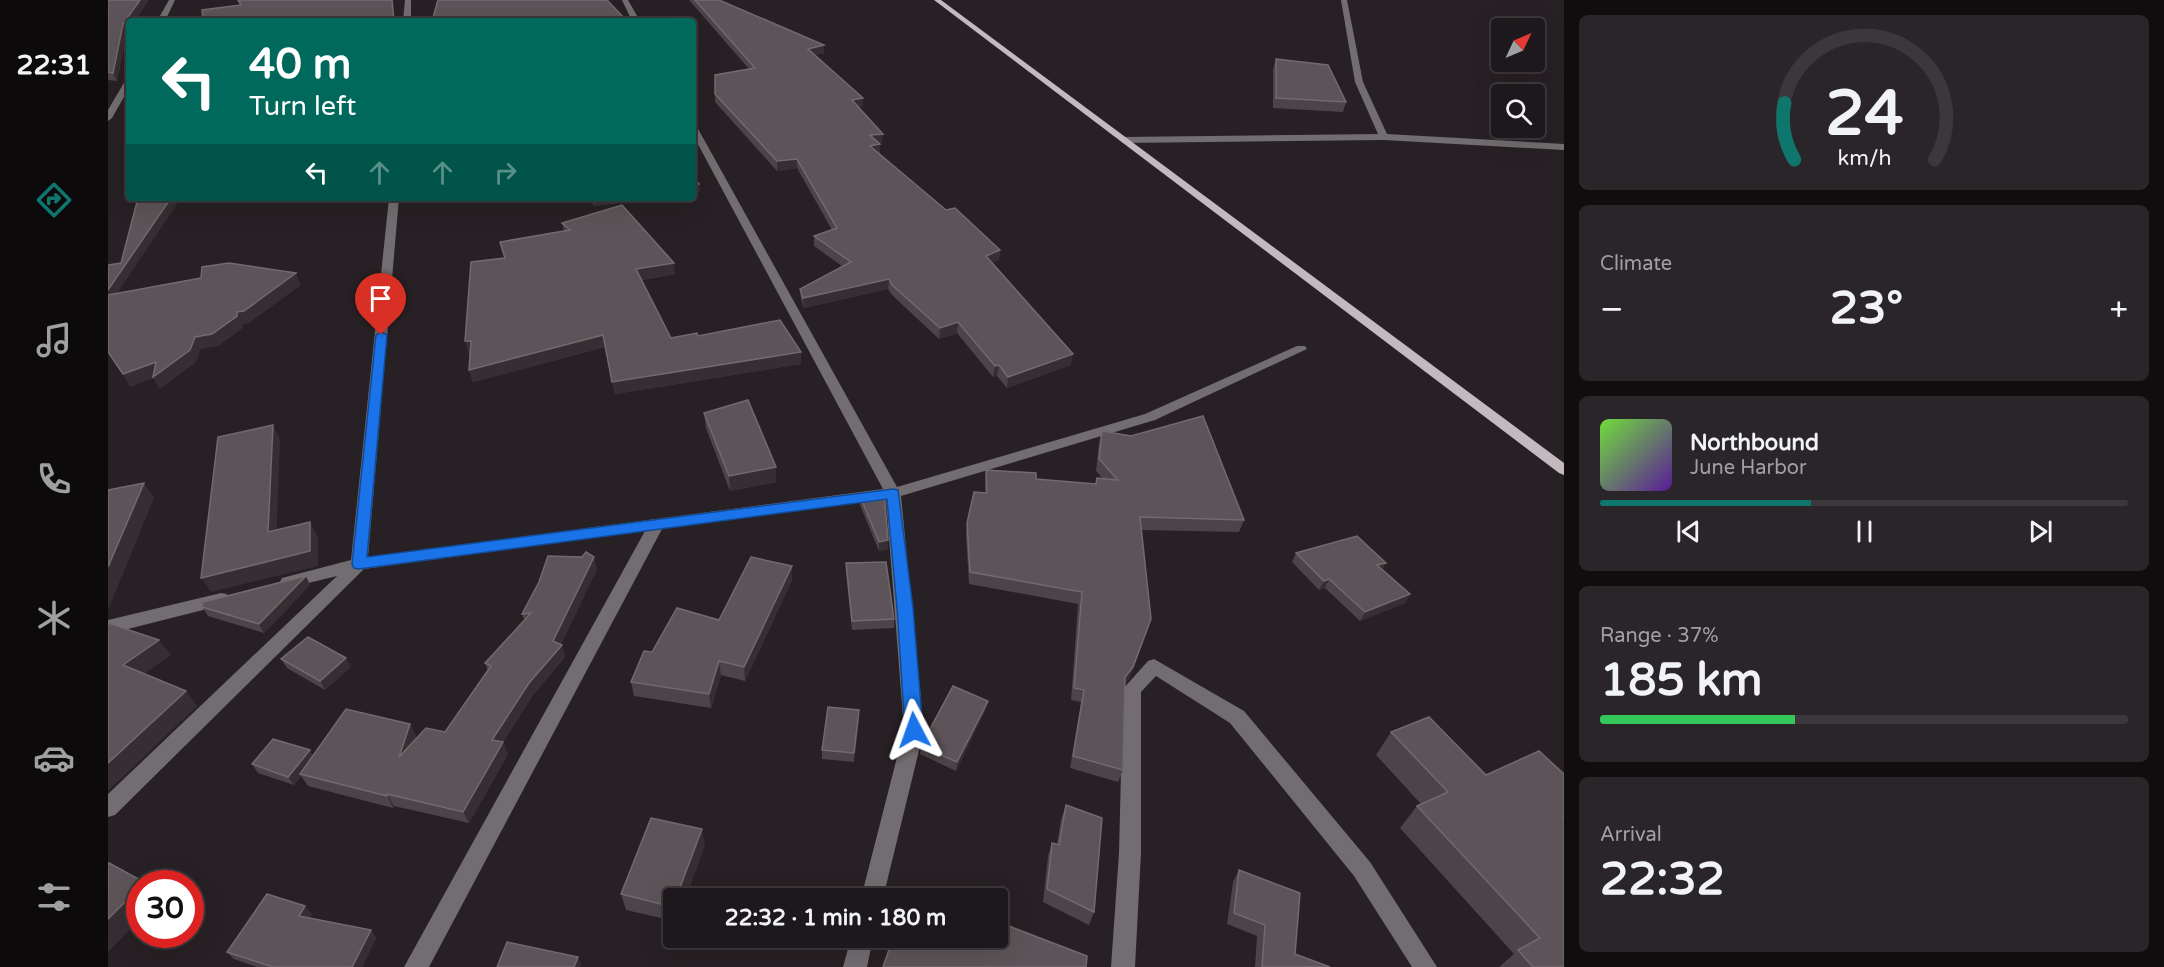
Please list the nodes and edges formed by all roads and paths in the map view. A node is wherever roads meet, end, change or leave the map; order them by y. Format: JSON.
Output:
{"nodes":[{"id":1,"x":172,"y":0,"type":"edge"},
{"id":2,"x":408,"y":0,"type":"edge"},
{"id":3,"x":625,"y":0,"type":"edge"},
{"id":4,"x":937,"y":0,"type":"edge"},
{"id":5,"x":1344,"y":0,"type":"edge"},
{"id":6,"x":163,"y":18,"type":"edge"},
{"id":7,"x":407,"y":18,"type":"edge"},
{"id":8,"x":634,"y":18,"type":"edge"},
{"id":9,"x":126,"y":86,"type":"edge"},
{"id":10,"x":112,"y":107,"type":"edge"},
{"id":11,"x":108,"y":118,"type":"edge"},
{"id":12,"x":696,"y":132,"type":"edge"},
{"id":13,"x":1384,"y":137,"type":"junction"},
{"id":14,"x":1124,"y":140,"type":"junction"},
{"id":15,"x":1564,"y":147,"type":"edge"},
{"id":16,"x":394,"y":201,"type":"edge"},
{"id":17,"x":1300,"y":349,"type":"dead end"},
{"id":18,"x":1564,"y":470,"type":"edge"},
{"id":19,"x":893,"y":493,"type":"junction"},
{"id":20,"x":657,"y":524,"type":"junction"},
{"id":21,"x":359,"y":564,"type":"junction"},
{"id":22,"x":268,"y":587,"type":"edge"},
{"id":23,"x":234,"y":596,"type":"edge"},
{"id":24,"x":108,"y":627,"type":"edge"},
{"id":25,"x":108,"y":808,"type":"edge"},
{"id":26,"x":874,"y":888,"type":"edge"},
{"id":27,"x":860,"y":948,"type":"edge"},
{"id":28,"x":416,"y":967,"type":"edge"},
{"id":29,"x":855,"y":967,"type":"edge"},
{"id":30,"x":1122,"y":967,"type":"edge"},
{"id":31,"x":1425,"y":967,"type":"edge"}],
"edges":[{"from":1,"to":6,"type":"street"},
{"from":2,"to":7,"type":"street"},
{"from":3,"to":8,"type":"street"},
{"from":4,"to":14,"type":"main road"},
{"from":5,"to":13,"type":"street"},
{"from":9,"to":10,"type":"street"},
{"from":10,"to":11,"type":"street"},
{"from":12,"to":19,"type":"street"},
{"from":13,"to":14,"type":"street"},
{"from":13,"to":15,"type":"street"},
{"from":14,"to":18,"type":"main road"},
{"from":16,"to":21,"type":"street"},
{"from":17,"to":19,"type":"street"},
{"from":19,"to":20,"type":"street"},
{"from":19,"to":26,"type":"street"},
{"from":20,"to":21,"type":"street"},
{"from":20,"to":28,"type":"street"},
{"from":21,"to":22,"type":"street"},
{"from":21,"to":25,"type":"street"},
{"from":23,"to":24,"type":"street"},
{"from":27,"to":29,"type":"street"},
{"from":30,"to":31,"type":"street"}]}
